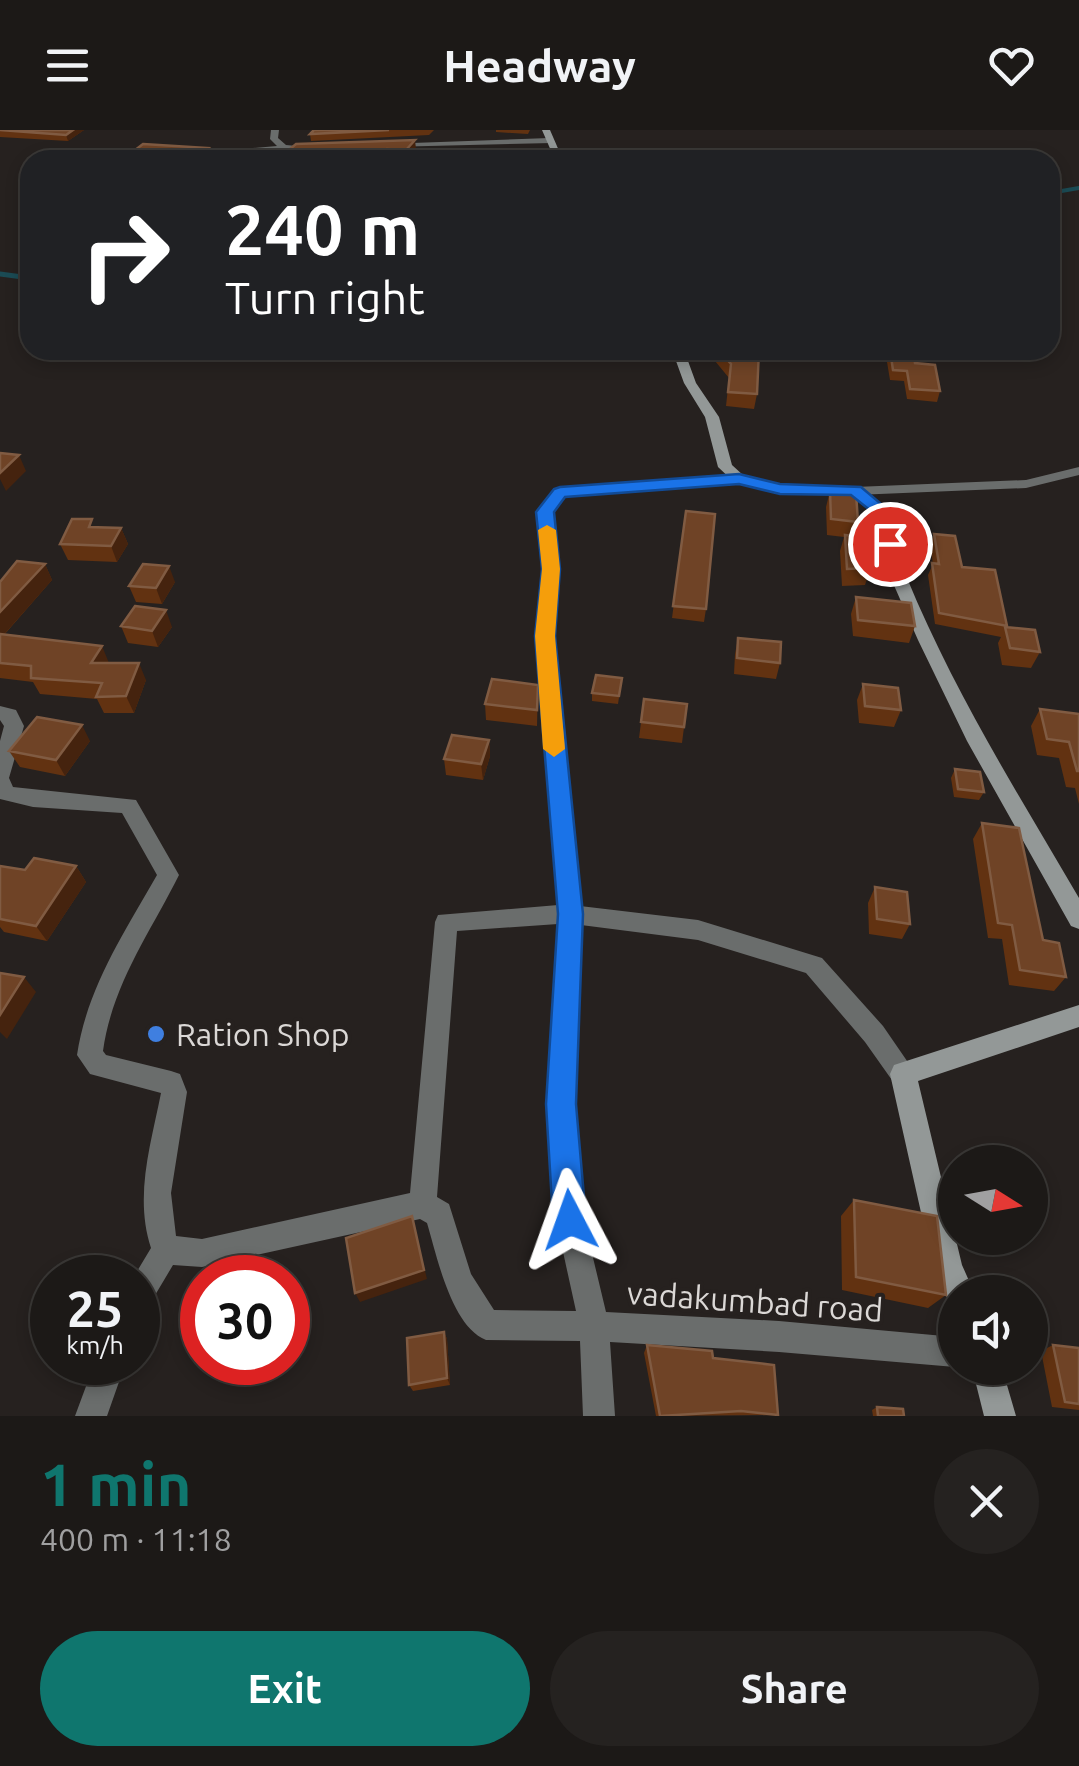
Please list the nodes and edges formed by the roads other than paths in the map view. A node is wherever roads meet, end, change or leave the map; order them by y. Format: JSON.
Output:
{"nodes":[{"id":1,"x":275,"y":130,"type":"edge"},
{"id":2,"x":546,"y":130,"type":"edge"},
{"id":3,"x":549,"y":141,"type":"junction"},
{"id":4,"x":368,"y":145,"type":"edge"},
{"id":5,"x":284,"y":148,"type":"junction"},
{"id":6,"x":326,"y":148,"type":"edge"},
{"id":7,"x":262,"y":150,"type":"edge"},
{"id":8,"x":554,"y":150,"type":"edge"},
{"id":9,"x":682,"y":360,"type":"edge"},
{"id":10,"x":1079,"y":472,"type":"edge"},
{"id":11,"x":739,"y":479,"type":"junction"},
{"id":12,"x":856,"y":490,"type":"junction"},
{"id":13,"x":0,"y":714,"type":"edge"},
{"id":14,"x":0,"y":778,"type":"edge"},
{"id":15,"x":570,"y":914,"type":"junction"},
{"id":16,"x":1079,"y":919,"type":"edge"},
{"id":17,"x":1079,"y":1016,"type":"edge"},
{"id":18,"x":903,"y":1074,"type":"junction"},
{"id":19,"x":423,"y":1204,"type":"junction"},
{"id":20,"x":166,"y":1250,"type":"junction"},
{"id":21,"x":160,"y":1260,"type":"edge"},
{"id":22,"x":952,"y":1275,"type":"edge"},
{"id":23,"x":594,"y":1324,"type":"junction"},
{"id":24,"x":938,"y":1350,"type":"edge"},
{"id":25,"x":102,"y":1385,"type":"edge"},
{"id":26,"x":992,"y":1385,"type":"edge"},
{"id":27,"x":90,"y":1416,"type":"edge"},
{"id":28,"x":598,"y":1416,"type":"edge"},
{"id":29,"x":1000,"y":1416,"type":"edge"}],
"edges":[{"from":1,"to":5,"type":"street"},
{"from":2,"to":3,"type":"street"},
{"from":3,"to":4,"type":"street"},
{"from":3,"to":8,"type":"street"},
{"from":5,"to":6,"type":"street"},
{"from":5,"to":7,"type":"street"},
{"from":9,"to":11,"type":"street"},
{"from":10,"to":12,"type":"street"},
{"from":11,"to":12,"type":"street"},
{"from":11,"to":15,"type":"street"},
{"from":12,"to":16,"type":"street"},
{"from":13,"to":14,"type":"street"},
{"from":14,"to":20,"type":"street"},
{"from":15,"to":18,"type":"street"},
{"from":15,"to":19,"type":"street"},
{"from":15,"to":23,"type":"street"},
{"from":17,"to":18,"type":"street"},
{"from":18,"to":22,"type":"street"},
{"from":19,"to":20,"type":"street"},
{"from":19,"to":23,"type":"street","name":"vadakumbad road"},
{"from":20,"to":21,"type":"street"},
{"from":23,"to":24,"type":"street","name":"vadakumbad road"},
{"from":23,"to":28,"type":"street"},
{"from":25,"to":27,"type":"street"},
{"from":26,"to":29,"type":"street"}]}
